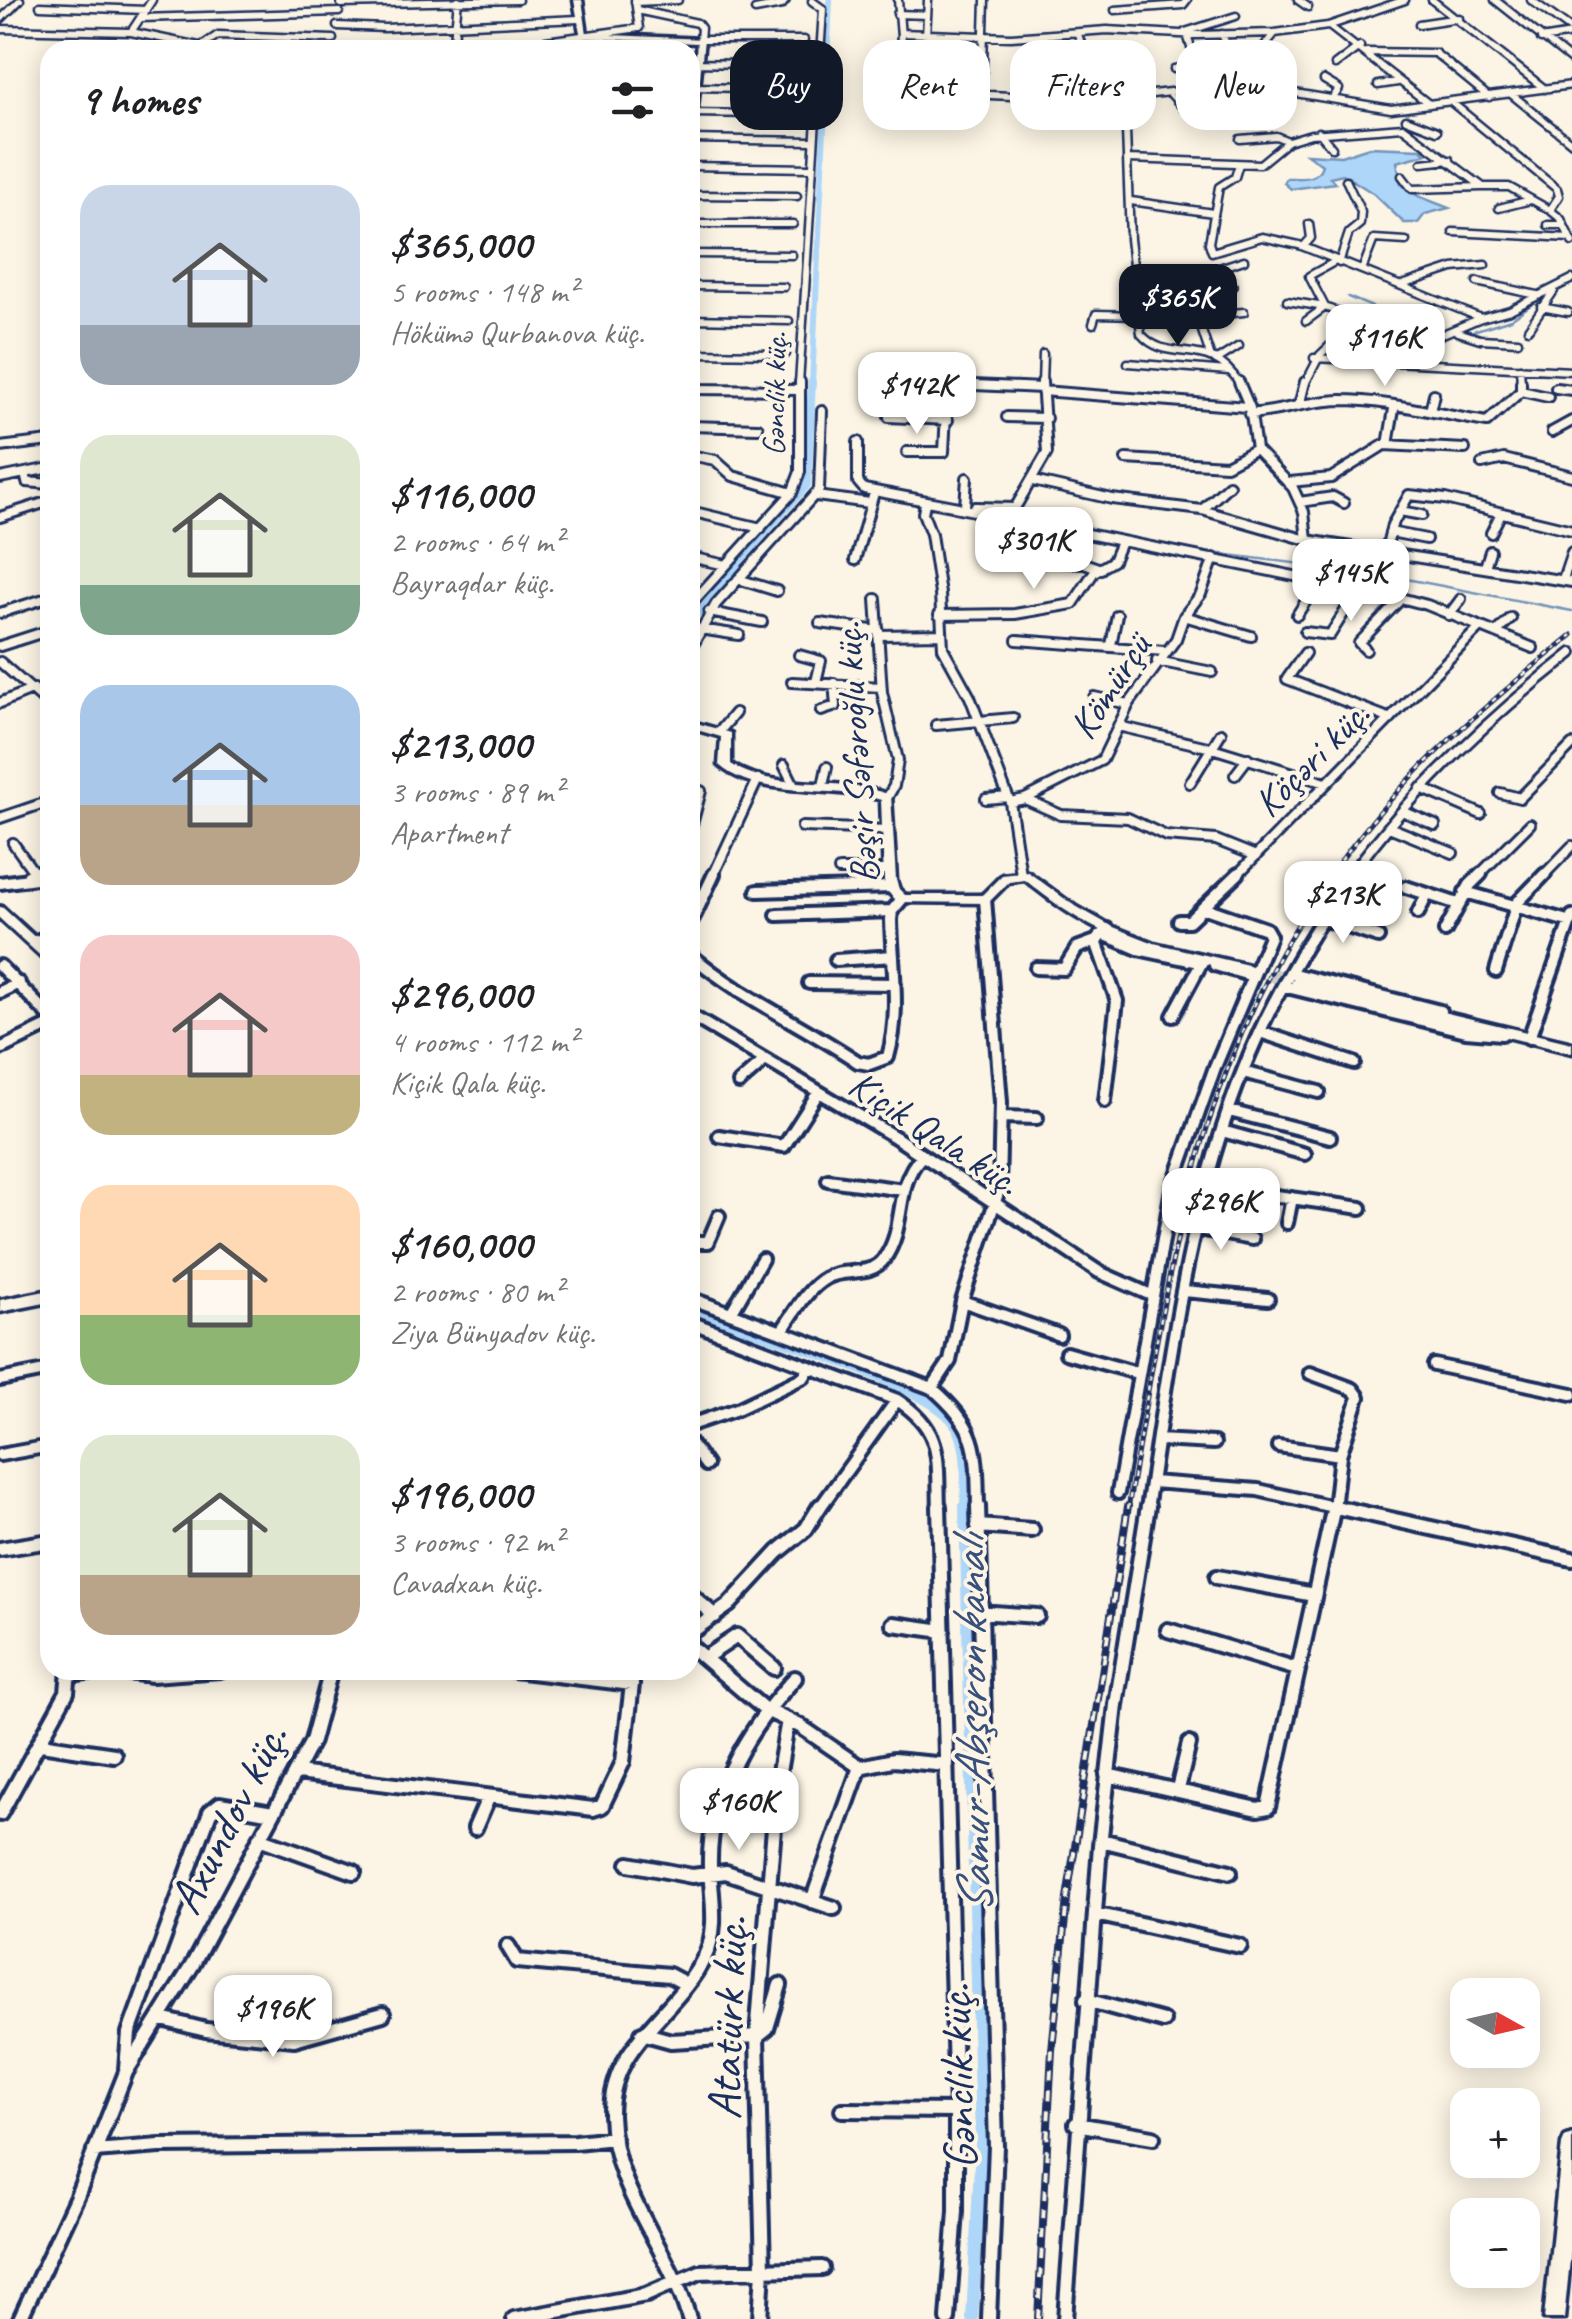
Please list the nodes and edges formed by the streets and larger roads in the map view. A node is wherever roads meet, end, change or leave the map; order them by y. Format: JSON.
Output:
{"nodes":[{"id":1,"x":20,"y":0,"type":"edge"},
{"id":2,"x":46,"y":0,"type":"edge"},
{"id":3,"x":152,"y":0,"type":"edge"},
{"id":4,"x":518,"y":0,"type":"edge"},
{"id":5,"x":578,"y":0,"type":"edge"},
{"id":6,"x":678,"y":0,"type":"edge"},
{"id":7,"x":786,"y":0,"type":"edge"},
{"id":8,"x":898,"y":0,"type":"edge"},
{"id":9,"x":928,"y":0,"type":"edge"},
{"id":10,"x":985,"y":0,"type":"edge"},
{"id":11,"x":1113,"y":0,"type":"edge"},
{"id":12,"x":1186,"y":0,"type":"edge"},
{"id":13,"x":1298,"y":0,"type":"edge"},
{"id":14,"x":1406,"y":0,"type":"edge"},
{"id":15,"x":1432,"y":0,"type":"edge"},
{"id":16,"x":1495,"y":0,"type":"edge"},
{"id":17,"x":1532,"y":0,"type":"edge"},
{"id":18,"x":458,"y":1,"type":"edge"},
{"id":19,"x":812,"y":1,"type":"edge"},
{"id":20,"x":636,"y":4,"type":"edge"},
{"id":21,"x":341,"y":5,"type":"edge"},
{"id":22,"x":40,"y":6,"type":"junction"},
{"id":23,"x":1171,"y":6,"type":"junction"},
{"id":24,"x":1308,"y":7,"type":"dead end"},
{"id":25,"x":146,"y":10,"type":"junction"},
{"id":26,"x":754,"y":10,"type":"dead end"},
{"id":27,"x":1115,"y":10,"type":"junction"},
{"id":28,"x":897,"y":14,"type":"junction"},
{"id":29,"x":1179,"y":14,"type":"dead end"},
{"id":30,"x":31,"y":15,"type":"dead end"},
{"id":31,"x":927,"y":15,"type":"junction"},
{"id":32,"x":1236,"y":16,"type":"dead end"},
{"id":33,"x":140,"y":18,"type":"junction"},
{"id":34,"x":705,"y":18,"type":"dead end"},
{"id":35,"x":1459,"y":18,"type":"junction"},
{"id":36,"x":580,"y":19,"type":"junction"},
{"id":37,"x":0,"y":20,"type":"edge"},
{"id":38,"x":697,"y":24,"type":"junction"},
{"id":39,"x":1418,"y":24,"type":"dead end"},
{"id":40,"x":454,"y":25,"type":"junction"},
{"id":41,"x":337,"y":26,"type":"junction"},
{"id":42,"x":1328,"y":26,"type":"junction"},
{"id":43,"x":0,"y":29,"type":"edge"},
{"id":44,"x":1120,"y":30,"type":"junction"},
{"id":45,"x":131,"y":32,"type":"junction"},
{"id":46,"x":1572,"y":32,"type":"edge"},
{"id":47,"x":901,"y":33,"type":"junction"},
{"id":48,"x":926,"y":33,"type":"junction"},
{"id":49,"x":1274,"y":33,"type":"junction"},
{"id":50,"x":1078,"y":34,"type":"junction"},
{"id":51,"x":1184,"y":34,"type":"junction"},
{"id":52,"x":1222,"y":34,"type":"junction"},
{"id":53,"x":984,"y":36,"type":"junction"},
{"id":54,"x":1044,"y":37,"type":"junction"},
{"id":55,"x":333,"y":39,"type":"joint"},
{"id":56,"x":1541,"y":39,"type":"junction"},
{"id":57,"x":168,"y":40,"type":"edge"},
{"id":58,"x":210,"y":40,"type":"edge"},
{"id":59,"x":454,"y":40,"type":"edge"},
{"id":60,"x":581,"y":40,"type":"edge"},
{"id":61,"x":585,"y":40,"type":"edge"},
{"id":62,"x":700,"y":40,"type":"joint"},
{"id":63,"x":730,"y":40,"type":"edge"},
{"id":64,"x":820,"y":40,"type":"edge"},
{"id":65,"x":900,"y":40,"type":"edge"},
{"id":66,"x":926,"y":40,"type":"edge"},
{"id":67,"x":984,"y":40,"type":"edge"},
{"id":68,"x":1044,"y":40,"type":"edge"},
{"id":69,"x":1080,"y":40,"type":"edge"},
{"id":70,"x":1186,"y":40,"type":"edge"},
{"id":71,"x":1224,"y":40,"type":"edge"},
{"id":72,"x":1269,"y":40,"type":"edge"},
{"id":73,"x":1363,"y":49,"type":"junction"},
{"id":74,"x":700,"y":62,"type":"edge"},
{"id":75,"x":1572,"y":62,"type":"edge"},
{"id":76,"x":730,"y":63,"type":"edge"},
{"id":77,"x":1335,"y":65,"type":"dead end"},
{"id":78,"x":1324,"y":80,"type":"dead end"},
{"id":79,"x":1398,"y":82,"type":"junction"},
{"id":80,"x":1378,"y":85,"type":"dead end"},
{"id":81,"x":1568,"y":86,"type":"edge"},
{"id":82,"x":700,"y":87,"type":"edge"},
{"id":83,"x":730,"y":88,"type":"edge"},
{"id":84,"x":1545,"y":89,"type":"junction"},
{"id":85,"x":1176,"y":92,"type":"edge"},
{"id":86,"x":1170,"y":93,"type":"junction"},
{"id":87,"x":1297,"y":93,"type":"edge"},
{"id":88,"x":1511,"y":94,"type":"junction"},
{"id":89,"x":1572,"y":94,"type":"edge"},
{"id":90,"x":1156,"y":95,"type":"edge"},
{"id":91,"x":1489,"y":97,"type":"junction"},
{"id":92,"x":1334,"y":98,"type":"junction"},
{"id":93,"x":1176,"y":100,"type":"edge"},
{"id":94,"x":1358,"y":102,"type":"junction"},
{"id":95,"x":1452,"y":102,"type":"junction"},
{"id":96,"x":1430,"y":105,"type":"junction"},
{"id":97,"x":1353,"y":111,"type":"dead end"},
{"id":98,"x":700,"y":112,"type":"edge"},
{"id":99,"x":730,"y":113,"type":"edge"},
{"id":100,"x":1404,"y":123,"type":"junction"},
{"id":101,"x":813,"y":130,"type":"edge"},
{"id":102,"x":1126,"y":130,"type":"edge"},
{"id":103,"x":1437,"y":131,"type":"dead end"},
{"id":104,"x":1319,"y":132,"type":"junction"},
{"id":105,"x":1559,"y":132,"type":"junction"},
{"id":106,"x":1572,"y":132,"type":"edge"},
{"id":107,"x":1240,"y":139,"type":"dead end"},
{"id":108,"x":700,"y":141,"type":"edge"},
{"id":109,"x":812,"y":141,"type":"junction"},
{"id":110,"x":1288,"y":142,"type":"junction"},
{"id":111,"x":1572,"y":144,"type":"edge"},
{"id":112,"x":1332,"y":148,"type":"dead end"},
{"id":113,"x":1129,"y":159,"type":"junction"},
{"id":114,"x":1450,"y":160,"type":"junction"},
{"id":115,"x":1422,"y":163,"type":"dead end"},
{"id":116,"x":1239,"y":164,"type":"junction"},
{"id":117,"x":700,"y":166,"type":"edge"},
{"id":118,"x":811,"y":168,"type":"junction"},
{"id":119,"x":1402,"y":176,"type":"dead end"},
{"id":120,"x":1346,"y":180,"type":"dead end"},
{"id":121,"x":1483,"y":187,"type":"junction"},
{"id":122,"x":700,"y":196,"type":"edge"},
{"id":123,"x":797,"y":196,"type":"dead end"},
{"id":124,"x":1532,"y":200,"type":"junction"},
{"id":125,"x":1131,"y":201,"type":"junction"},
{"id":126,"x":1499,"y":208,"type":"dead end"},
{"id":127,"x":1550,"y":210,"type":"junction"},
{"id":128,"x":1213,"y":214,"type":"junction"},
{"id":129,"x":700,"y":224,"type":"edge"},
{"id":130,"x":780,"y":224,"type":"junction"},
{"id":131,"x":792,"y":224,"type":"dead end"},
{"id":132,"x":1309,"y":224,"type":"dead end"},
{"id":133,"x":1548,"y":225,"type":"dead end"},
{"id":134,"x":1564,"y":225,"type":"junction"},
{"id":135,"x":1453,"y":232,"type":"dead end"},
{"id":136,"x":780,"y":237,"type":"dead end"},
{"id":137,"x":1571,"y":240,"type":"edge"},
{"id":138,"x":1406,"y":241,"type":"dead end"},
{"id":139,"x":1304,"y":246,"type":"junction"},
{"id":140,"x":700,"y":254,"type":"edge"},
{"id":141,"x":792,"y":255,"type":"dead end"},
{"id":142,"x":1244,"y":260,"type":"dead end"},
{"id":143,"x":1337,"y":262,"type":"junction"},
{"id":144,"x":1485,"y":265,"type":"dead end"},
{"id":145,"x":1362,"y":270,"type":"junction"},
{"id":146,"x":1136,"y":273,"type":"junction"},
{"id":147,"x":1218,"y":280,"type":"junction"},
{"id":148,"x":1572,"y":280,"type":"edge"},
{"id":149,"x":1478,"y":282,"type":"dead end"},
{"id":150,"x":1402,"y":285,"type":"junction"},
{"id":151,"x":700,"y":286,"type":"edge"},
{"id":152,"x":1232,"y":286,"type":"dead end"},
{"id":153,"x":784,"y":287,"type":"dead end"},
{"id":154,"x":1559,"y":288,"type":"junction"},
{"id":155,"x":1538,"y":295,"type":"junction"},
{"id":156,"x":1288,"y":301,"type":"dead end"},
{"id":157,"x":1325,"y":307,"type":"junction"},
{"id":158,"x":1540,"y":307,"type":"junction"},
{"id":159,"x":1244,"y":312,"type":"dead end"},
{"id":160,"x":1568,"y":312,"type":"dead end"},
{"id":161,"x":1140,"y":315,"type":"junction"},
{"id":162,"x":1482,"y":318,"type":"junction"},
{"id":163,"x":700,"y":319,"type":"edge"},
{"id":164,"x":1306,"y":320,"type":"dead end"},
{"id":165,"x":788,"y":321,"type":"dead end"},
{"id":166,"x":1093,"y":324,"type":"dead end"},
{"id":167,"x":1367,"y":329,"type":"dead end"},
{"id":168,"x":1528,"y":329,"type":"dead end"},
{"id":169,"x":1458,"y":332,"type":"junction"},
{"id":170,"x":1518,"y":341,"type":"dead end"},
{"id":171,"x":1240,"y":346,"type":"dead end"},
{"id":172,"x":700,"y":354,"type":"edge"},
{"id":173,"x":786,"y":354,"type":"dead end"},
{"id":174,"x":1043,"y":354,"type":"dead end"},
{"id":175,"x":1213,"y":357,"type":"junction"},
{"id":176,"x":1314,"y":358,"type":"junction"},
{"id":177,"x":1128,"y":363,"type":"dead end"},
{"id":178,"x":1520,"y":368,"type":"junction"},
{"id":179,"x":1572,"y":370,"type":"edge"},
{"id":180,"x":1228,"y":371,"type":"junction"},
{"id":181,"x":1556,"y":388,"type":"dead end"},
{"id":182,"x":700,"y":389,"type":"edge"},
{"id":183,"x":799,"y":390,"type":"junction"},
{"id":184,"x":1042,"y":390,"type":"junction"},
{"id":185,"x":1572,"y":390,"type":"edge"},
{"id":186,"x":1521,"y":391,"type":"junction"},
{"id":187,"x":1434,"y":394,"type":"dead end"},
{"id":188,"x":1548,"y":396,"type":"dead end"},
{"id":189,"x":1300,"y":402,"type":"junction"},
{"id":190,"x":1394,"y":409,"type":"junction"},
{"id":191,"x":1248,"y":410,"type":"junction"},
{"id":192,"x":822,"y":411,"type":"dead end"},
{"id":193,"x":1430,"y":411,"type":"junction"},
{"id":194,"x":889,"y":416,"type":"dead end"},
{"id":195,"x":1007,"y":417,"type":"dead end"},
{"id":196,"x":1046,"y":418,"type":"junction"},
{"id":197,"x":948,"y":420,"type":"junction"},
{"id":198,"x":1572,"y":421,"type":"edge"},
{"id":199,"x":700,"y":426,"type":"edge"},
{"id":200,"x":758,"y":428,"type":"dead end"},
{"id":201,"x":1552,"y":432,"type":"dead end"},
{"id":202,"x":40,"y":442,"type":"edge"},
{"id":203,"x":858,"y":442,"type":"dead end"},
{"id":204,"x":1388,"y":445,"type":"junction"},
{"id":205,"x":0,"y":446,"type":"edge"},
{"id":206,"x":1256,"y":449,"type":"junction"},
{"id":207,"x":1465,"y":450,"type":"dead end"},
{"id":208,"x":907,"y":452,"type":"dead end"},
{"id":209,"x":700,"y":458,"type":"edge"},
{"id":210,"x":1126,"y":459,"type":"dead end"},
{"id":211,"x":1482,"y":464,"type":"dead end"},
{"id":212,"x":40,"y":470,"type":"edge"},
{"id":213,"x":25,"y":473,"type":"junction"},
{"id":214,"x":1572,"y":476,"type":"edge"},
{"id":215,"x":0,"y":478,"type":"edge"},
{"id":216,"x":968,"y":478,"type":"dead end"},
{"id":217,"x":1033,"y":482,"type":"junction"},
{"id":218,"x":1290,"y":482,"type":"junction"},
{"id":219,"x":40,"y":483,"type":"edge"},
{"id":220,"x":1229,"y":485,"type":"dead end"},
{"id":221,"x":1461,"y":491,"type":"dead end"},
{"id":222,"x":874,"y":493,"type":"junction"},
{"id":223,"x":792,"y":494,"type":"junction"},
{"id":224,"x":816,"y":496,"type":"junction"},
{"id":225,"x":1300,"y":502,"type":"junction"},
{"id":226,"x":1456,"y":502,"type":"junction"},
{"id":227,"x":925,"y":503,"type":"junction"},
{"id":228,"x":1344,"y":503,"type":"dead end"},
{"id":229,"x":40,"y":504,"type":"edge"},
{"id":230,"x":870,"y":504,"type":"junction"},
{"id":231,"x":965,"y":506,"type":"junction"},
{"id":232,"x":954,"y":508,"type":"junction"},
{"id":233,"x":1202,"y":510,"type":"junction"},
{"id":234,"x":1400,"y":511,"type":"junction"},
{"id":235,"x":700,"y":513,"type":"edge"},
{"id":236,"x":1501,"y":513,"type":"junction"},
{"id":237,"x":1422,"y":515,"type":"dead end"},
{"id":238,"x":0,"y":517,"type":"edge"},
{"id":239,"x":1013,"y":521,"type":"junction"},
{"id":240,"x":761,"y":528,"type":"junction"},
{"id":241,"x":1572,"y":530,"type":"edge"},
{"id":242,"x":1390,"y":532,"type":"junction"},
{"id":243,"x":1491,"y":532,"type":"dead end"},
{"id":244,"x":1426,"y":538,"type":"dead end"},
{"id":245,"x":1307,"y":540,"type":"junction"},
{"id":246,"x":1120,"y":542,"type":"junction"},
{"id":247,"x":995,"y":543,"type":"dead end"},
{"id":248,"x":1490,"y":552,"type":"dead end"},
{"id":249,"x":1572,"y":552,"type":"edge"},
{"id":250,"x":1385,"y":553,"type":"junction"},
{"id":251,"x":1214,"y":558,"type":"junction"},
{"id":252,"x":700,"y":559,"type":"edge"},
{"id":253,"x":856,"y":560,"type":"dead end"},
{"id":254,"x":1029,"y":561,"type":"dead end"},
{"id":255,"x":726,"y":565,"type":"junction"},
{"id":256,"x":1485,"y":567,"type":"junction"},
{"id":257,"x":1101,"y":569,"type":"junction"},
{"id":258,"x":738,"y":578,"type":"junction"},
{"id":259,"x":1320,"y":579,"type":"junction"},
{"id":260,"x":1568,"y":580,"type":"edge"},
{"id":261,"x":1359,"y":589,"type":"junction"},
{"id":262,"x":776,"y":591,"type":"dead end"},
{"id":263,"x":700,"y":594,"type":"edge"},
{"id":264,"x":876,"y":599,"type":"dead end"},
{"id":265,"x":1401,"y":599,"type":"junction"},
{"id":266,"x":1461,"y":599,"type":"dead end"},
{"id":267,"x":40,"y":601,"type":"edge"},
{"id":268,"x":709,"y":612,"type":"junction"},
{"id":269,"x":0,"y":614,"type":"edge"},
{"id":270,"x":938,"y":615,"type":"junction"},
{"id":271,"x":1117,"y":615,"type":"dead end"},
{"id":272,"x":1449,"y":615,"type":"junction"},
{"id":273,"x":1184,"y":616,"type":"junction"},
{"id":274,"x":1297,"y":616,"type":"dead end"},
{"id":275,"x":1511,"y":618,"type":"dead end"},
{"id":276,"x":762,"y":622,"type":"dead end"},
{"id":277,"x":820,"y":623,"type":"dead end"},
{"id":278,"x":1480,"y":627,"type":"junction"},
{"id":279,"x":700,"y":628,"type":"joint"},
{"id":280,"x":1305,"y":632,"type":"dead end"},
{"id":281,"x":40,"y":633,"type":"edge"},
{"id":282,"x":879,"y":633,"type":"junction"},
{"id":283,"x":1496,"y":633,"type":"junction"},
{"id":284,"x":940,"y":634,"type":"junction"},
{"id":285,"x":739,"y":635,"type":"dead end"},
{"id":286,"x":1251,"y":636,"type":"dead end"},
{"id":287,"x":1017,"y":640,"type":"dead end"},
{"id":288,"x":1111,"y":645,"type":"junction"},
{"id":289,"x":0,"y":646,"type":"edge"},
{"id":290,"x":1532,"y":648,"type":"dead end"},
{"id":291,"x":1366,"y":650,"type":"dead end"},
{"id":292,"x":1165,"y":651,"type":"junction"},
{"id":293,"x":1306,"y":654,"type":"dead end"},
{"id":294,"x":799,"y":655,"type":"dead end"},
{"id":295,"x":1570,"y":656,"type":"edge"},
{"id":296,"x":1157,"y":661,"type":"junction"},
{"id":297,"x":3,"y":667,"type":"edge"},
{"id":298,"x":1212,"y":672,"type":"dead end"},
{"id":299,"x":792,"y":682,"type":"dead end"},
{"id":300,"x":816,"y":682,"type":"junction"},
{"id":301,"x":834,"y":682,"type":"junction"},
{"id":302,"x":881,"y":687,"type":"junction"},
{"id":303,"x":40,"y":691,"type":"edge"},
{"id":304,"x":40,"y":693,"type":"edge"},
{"id":305,"x":1094,"y":697,"type":"dead end"},
{"id":306,"x":0,"y":703,"type":"edge"},
{"id":307,"x":1129,"y":704,"type":"junction"},
{"id":308,"x":822,"y":711,"type":"dead end"},
{"id":309,"x":735,"y":713,"type":"dead end"},
{"id":310,"x":1013,"y":718,"type":"dead end"},
{"id":311,"x":1391,"y":719,"type":"junction"},
{"id":312,"x":980,"y":722,"type":"junction"},
{"id":313,"x":700,"y":726,"type":"edge"},
{"id":314,"x":936,"y":726,"type":"dead end"},
{"id":315,"x":1118,"y":726,"type":"junction"},
{"id":316,"x":720,"y":731,"type":"junction"},
{"id":317,"x":1221,"y":733,"type":"dead end"},
{"id":318,"x":1572,"y":746,"type":"edge"},
{"id":319,"x":1212,"y":748,"type":"junction"},
{"id":320,"x":1248,"y":758,"type":"junction"},
{"id":321,"x":784,"y":765,"type":"dead end"},
{"id":322,"x":827,"y":767,"type":"dead end"},
{"id":323,"x":1235,"y":775,"type":"dead end"},
{"id":324,"x":758,"y":779,"type":"junction"},
{"id":325,"x":793,"y":782,"type":"junction"},
{"id":326,"x":1190,"y":783,"type":"dead end"},
{"id":327,"x":1326,"y":783,"type":"junction"},
{"id":328,"x":823,"y":786,"type":"junction"},
{"id":329,"x":1421,"y":788,"type":"junction"},
{"id":330,"x":701,"y":791,"type":"dead end"},
{"id":331,"x":1500,"y":793,"type":"dead end"},
{"id":332,"x":700,"y":795,"type":"edge"},
{"id":333,"x":886,"y":798,"type":"junction"},
{"id":334,"x":986,"y":799,"type":"dead end"},
{"id":335,"x":1025,"y":799,"type":"junction"},
{"id":336,"x":1009,"y":800,"type":"junction"},
{"id":337,"x":40,"y":804,"type":"edge"},
{"id":338,"x":1402,"y":811,"type":"junction"},
{"id":339,"x":1482,"y":814,"type":"dead end"},
{"id":340,"x":0,"y":818,"type":"edge"},
{"id":341,"x":1435,"y":824,"type":"dead end"},
{"id":342,"x":1530,"y":824,"type":"dead end"},
{"id":343,"x":802,"y":827,"type":"dead end"},
{"id":344,"x":1389,"y":827,"type":"junction"},
{"id":345,"x":889,"y":830,"type":"junction"},
{"id":346,"x":12,"y":844,"type":"dead end"},
{"id":347,"x":1572,"y":846,"type":"edge"},
{"id":348,"x":1454,"y":853,"type":"dead end"},
{"id":349,"x":1256,"y":856,"type":"junction"},
{"id":350,"x":40,"y":870,"type":"edge"},
{"id":351,"x":839,"y":870,"type":"dead end"},
{"id":352,"x":889,"y":870,"type":"junction"},
{"id":353,"x":29,"y":875,"type":"junction"},
{"id":354,"x":1021,"y":875,"type":"junction"},
{"id":355,"x":40,"y":876,"type":"edge"},
{"id":356,"x":0,"y":883,"type":"edge"},
{"id":357,"x":891,"y":887,"type":"junction"},
{"id":358,"x":1406,"y":887,"type":"dead end"},
{"id":359,"x":757,"y":892,"type":"dead end"},
{"id":360,"x":1465,"y":892,"type":"junction"},
{"id":361,"x":1427,"y":895,"type":"junction"},
{"id":362,"x":902,"y":899,"type":"junction"},
{"id":363,"x":985,"y":899,"type":"junction"},
{"id":364,"x":700,"y":903,"type":"edge"},
{"id":365,"x":1458,"y":904,"type":"junction"},
{"id":366,"x":1205,"y":908,"type":"junction"},
{"id":367,"x":1514,"y":909,"type":"junction"},
{"id":368,"x":892,"y":911,"type":"junction"},
{"id":369,"x":0,"y":912,"type":"edge"},
{"id":370,"x":1418,"y":913,"type":"dead end"},
{"id":371,"x":777,"y":916,"type":"dead end"},
{"id":372,"x":1320,"y":918,"type":"junction"},
{"id":373,"x":1571,"y":919,"type":"edge"},
{"id":374,"x":1179,"y":921,"type":"dead end"},
{"id":375,"x":1445,"y":930,"type":"dead end"},
{"id":376,"x":1102,"y":935,"type":"junction"},
{"id":377,"x":1378,"y":937,"type":"dead end"},
{"id":378,"x":40,"y":940,"type":"edge"},
{"id":379,"x":33,"y":942,"type":"junction"},
{"id":380,"x":40,"y":949,"type":"edge"},
{"id":381,"x":894,"y":956,"type":"junction"},
{"id":382,"x":836,"y":960,"type":"dead end"},
{"id":383,"x":700,"y":962,"type":"edge"},
{"id":384,"x":1202,"y":962,"type":"junction"},
{"id":385,"x":0,"y":966,"type":"edge"},
{"id":386,"x":1036,"y":968,"type":"dead end"},
{"id":387,"x":1496,"y":971,"type":"dead end"},
{"id":388,"x":1250,"y":972,"type":"junction"},
{"id":389,"x":1290,"y":980,"type":"junction"},
{"id":390,"x":809,"y":982,"type":"dead end"},
{"id":391,"x":19,"y":983,"type":"junction"},
{"id":392,"x":895,"y":984,"type":"junction"},
{"id":393,"x":0,"y":992,"type":"edge"},
{"id":394,"x":40,"y":1005,"type":"edge"},
{"id":395,"x":1172,"y":1016,"type":"dead end"},
{"id":396,"x":700,"y":1021,"type":"edge"},
{"id":397,"x":40,"y":1030,"type":"edge"},
{"id":398,"x":1260,"y":1032,"type":"junction"},
{"id":399,"x":1530,"y":1038,"type":"junction"},
{"id":400,"x":1572,"y":1048,"type":"edge"},
{"id":401,"x":0,"y":1049,"type":"edge"},
{"id":402,"x":764,"y":1062,"type":"junction"},
{"id":403,"x":1354,"y":1063,"type":"dead end"},
{"id":404,"x":1243,"y":1072,"type":"junction"},
{"id":405,"x":740,"y":1083,"type":"dead end"},
{"id":406,"x":1319,"y":1092,"type":"dead end"},
{"id":407,"x":818,"y":1093,"type":"junction"},
{"id":408,"x":1106,"y":1101,"type":"dead end"},
{"id":409,"x":1229,"y":1111,"type":"junction"},
{"id":410,"x":1001,"y":1117,"type":"junction"},
{"id":411,"x":1037,"y":1118,"type":"dead end"},
{"id":412,"x":906,"y":1128,"type":"dead end"},
{"id":413,"x":1222,"y":1131,"type":"junction"},
{"id":414,"x":719,"y":1136,"type":"dead end"},
{"id":415,"x":895,"y":1137,"type":"junction"},
{"id":416,"x":1330,"y":1137,"type":"dead end"},
{"id":417,"x":1306,"y":1154,"type":"dead end"},
{"id":418,"x":921,"y":1157,"type":"junction"},
{"id":419,"x":828,"y":1180,"type":"dead end"},
{"id":420,"x":1206,"y":1186,"type":"junction"},
{"id":421,"x":904,"y":1190,"type":"junction"},
{"id":422,"x":1292,"y":1198,"type":"junction"},
{"id":423,"x":994,"y":1206,"type":"junction"},
{"id":424,"x":1361,"y":1208,"type":"dead end"},
{"id":425,"x":719,"y":1216,"type":"dead end"},
{"id":426,"x":1287,"y":1223,"type":"dead end"},
{"id":427,"x":1198,"y":1228,"type":"junction"},
{"id":428,"x":1252,"y":1238,"type":"dead end"},
{"id":429,"x":700,"y":1242,"type":"edge"},
{"id":430,"x":762,"y":1259,"type":"dead end"},
{"id":431,"x":1184,"y":1291,"type":"junction"},
{"id":432,"x":1150,"y":1294,"type":"junction"},
{"id":433,"x":40,"y":1298,"type":"edge"},
{"id":434,"x":1268,"y":1299,"type":"dead end"},
{"id":435,"x":700,"y":1302,"type":"edge"},
{"id":436,"x":962,"y":1302,"type":"junction"},
{"id":437,"x":0,"y":1306,"type":"edge"},
{"id":438,"x":731,"y":1313,"type":"junction"},
{"id":439,"x":700,"y":1326,"type":"edge"},
{"id":440,"x":781,"y":1332,"type":"junction"},
{"id":441,"x":1059,"y":1335,"type":"dead end"},
{"id":442,"x":1066,"y":1353,"type":"dead end"},
{"id":443,"x":1434,"y":1365,"type":"dead end"},
{"id":444,"x":810,"y":1367,"type":"junction"},
{"id":445,"x":40,"y":1372,"type":"edge"},
{"id":446,"x":1310,"y":1372,"type":"dead end"},
{"id":447,"x":1137,"y":1373,"type":"junction"},
{"id":448,"x":0,"y":1380,"type":"edge"},
{"id":449,"x":932,"y":1388,"type":"junction"},
{"id":450,"x":1572,"y":1394,"type":"edge"},
{"id":451,"x":897,"y":1400,"type":"junction"},
{"id":452,"x":700,"y":1422,"type":"edge"},
{"id":453,"x":1158,"y":1440,"type":"junction"},
{"id":454,"x":1214,"y":1442,"type":"dead end"},
{"id":455,"x":1278,"y":1446,"type":"dead end"},
{"id":456,"x":40,"y":1448,"type":"edge"},
{"id":457,"x":0,"y":1455,"type":"edge"},
{"id":458,"x":1340,"y":1455,"type":"junction"},
{"id":459,"x":700,"y":1457,"type":"edge"},
{"id":460,"x":706,"y":1465,"type":"dead end"},
{"id":461,"x":1152,"y":1482,"type":"junction"},
{"id":462,"x":1118,"y":1493,"type":"dead end"},
{"id":463,"x":1334,"y":1507,"type":"junction"},
{"id":464,"x":978,"y":1526,"type":"junction"},
{"id":465,"x":1032,"y":1530,"type":"dead end"},
{"id":466,"x":40,"y":1542,"type":"edge"},
{"id":467,"x":0,"y":1549,"type":"edge"},
{"id":468,"x":1572,"y":1559,"type":"edge"},
{"id":469,"x":1217,"y":1576,"type":"dead end"},
{"id":470,"x":1314,"y":1596,"type":"junction"},
{"id":471,"x":700,"y":1603,"type":"edge"},
{"id":472,"x":979,"y":1612,"type":"junction"},
{"id":473,"x":715,"y":1616,"type":"junction"},
{"id":474,"x":1037,"y":1616,"type":"dead end"},
{"id":475,"x":893,"y":1624,"type":"dead end"},
{"id":476,"x":700,"y":1626,"type":"edge"},
{"id":477,"x":1168,"y":1630,"type":"dead end"},
{"id":478,"x":943,"y":1631,"type":"junction"},
{"id":479,"x":700,"y":1655,"type":"edge"},
{"id":480,"x":704,"y":1658,"type":"junction"},
{"id":481,"x":774,"y":1668,"type":"dead end"},
{"id":482,"x":1297,"y":1670,"type":"junction"},
{"id":483,"x":795,"y":1678,"type":"dead end"},
{"id":484,"x":69,"y":1680,"type":"edge"},
{"id":485,"x":328,"y":1680,"type":"edge"},
{"id":486,"x":623,"y":1680,"type":"edge"},
{"id":487,"x":764,"y":1708,"type":"junction"},
{"id":488,"x":788,"y":1720,"type":"junction"},
{"id":489,"x":41,"y":1744,"type":"junction"},
{"id":490,"x":1189,"y":1744,"type":"dead end"},
{"id":491,"x":114,"y":1755,"type":"dead end"},
{"id":492,"x":947,"y":1765,"type":"junction"},
{"id":493,"x":860,"y":1768,"type":"junction"},
{"id":494,"x":296,"y":1772,"type":"junction"},
{"id":495,"x":1107,"y":1775,"type":"junction"},
{"id":496,"x":1178,"y":1790,"type":"junction"},
{"id":497,"x":488,"y":1798,"type":"junction"},
{"id":498,"x":273,"y":1813,"type":"junction"},
{"id":499,"x":0,"y":1814,"type":"edge"},
{"id":500,"x":475,"y":1828,"type":"dead end"},
{"id":501,"x":259,"y":1838,"type":"junction"},
{"id":502,"x":1102,"y":1840,"type":"junction"},
{"id":503,"x":629,"y":1864,"type":"dead end"},
{"id":504,"x":354,"y":1872,"type":"dead end"},
{"id":505,"x":1230,"y":1872,"type":"dead end"},
{"id":506,"x":710,"y":1876,"type":"junction"},
{"id":507,"x":768,"y":1889,"type":"junction"},
{"id":508,"x":812,"y":1901,"type":"junction"},
{"id":509,"x":834,"y":1908,"type":"dead end"},
{"id":510,"x":1094,"y":1914,"type":"junction"},
{"id":511,"x":508,"y":1946,"type":"dead end"},
{"id":512,"x":1240,"y":1946,"type":"dead end"},
{"id":513,"x":684,"y":1983,"type":"junction"},
{"id":514,"x":780,"y":1986,"type":"dead end"},
{"id":515,"x":1086,"y":2000,"type":"junction"},
{"id":516,"x":383,"y":2014,"type":"dead end"},
{"id":517,"x":162,"y":2020,"type":"junction"},
{"id":518,"x":1163,"y":2020,"type":"dead end"},
{"id":519,"x":642,"y":2032,"type":"junction"},
{"id":520,"x":757,"y":2036,"type":"junction"},
{"id":521,"x":126,"y":2072,"type":"junction"},
{"id":522,"x":842,"y":2110,"type":"dead end"},
{"id":523,"x":956,"y":2111,"type":"junction"},
{"id":524,"x":1076,"y":2124,"type":"junction"},
{"id":525,"x":1153,"y":2137,"type":"dead end"},
{"id":526,"x":614,"y":2138,"type":"junction"},
{"id":527,"x":1572,"y":2144,"type":"edge"},
{"id":528,"x":94,"y":2151,"type":"junction"},
{"id":529,"x":822,"y":2268,"type":"dead end"},
{"id":530,"x":763,"y":2270,"type":"junction"},
{"id":531,"x":677,"y":2281,"type":"junction"},
{"id":532,"x":20,"y":2319,"type":"edge"},
{"id":533,"x":514,"y":2319,"type":"edge"},
{"id":534,"x":689,"y":2319,"type":"edge"},
{"id":535,"x":760,"y":2319,"type":"edge"},
{"id":536,"x":948,"y":2319,"type":"edge"},
{"id":537,"x":989,"y":2319,"type":"edge"},
{"id":538,"x":1065,"y":2319,"type":"edge"},
{"id":539,"x":1554,"y":2319,"type":"edge"}],
"edges":[{"from":1,"to":37,"type":"street"},
{"from":2,"to":22,"type":"street"},
{"from":3,"to":25,"type":"street"},
{"from":4,"to":18,"type":"street"},
{"from":5,"to":36,"type":"street"},
{"from":6,"to":20,"type":"street"},
{"from":7,"to":26,"type":"street"},
{"from":8,"to":28,"type":"street"},
{"from":9,"to":31,"type":"street"},
{"from":10,"to":53,"type":"street"},
{"from":11,"to":27,"type":"street"},
{"from":12,"to":23,"type":"street"},
{"from":13,"to":24,"type":"street"},
{"from":14,"to":42,"type":"street"},
{"from":15,"to":35,"type":"street"},
{"from":16,"to":56,"type":"street"},
{"from":17,"to":46,"type":"street"},
{"from":18,"to":21,"type":"street"},
{"from":18,"to":40,"type":"street"},
{"from":19,"to":64,"type":"street","name":"Gənclik küç."},
{"from":20,"to":38,"type":"street"},
{"from":20,"to":61,"type":"street"},
{"from":21,"to":33,"type":"street"},
{"from":21,"to":41,"type":"street"},
{"from":22,"to":25,"type":"street"},
{"from":22,"to":30,"type":"street"},
{"from":23,"to":27,"type":"street"},
{"from":23,"to":29,"type":"street"},
{"from":25,"to":33,"type":"street"},
{"from":27,"to":44,"type":"street"},
{"from":28,"to":31,"type":"street"},
{"from":28,"to":47,"type":"street"},
{"from":31,"to":48,"type":"street"},
{"from":32,"to":51,"type":"street"},
{"from":33,"to":45,"type":"street"},
{"from":34,"to":38,"type":"street"},
{"from":35,"to":39,"type":"street"},
{"from":35,"to":84,"type":"street"},
{"from":36,"to":40,"type":"street"},
{"from":36,"to":60,"type":"street"},
{"from":38,"to":62,"type":"street"},
{"from":40,"to":41,"type":"street"},
{"from":40,"to":59,"type":"street"},
{"from":41,"to":55,"type":"street"},
{"from":42,"to":49,"type":"street"},
{"from":42,"to":73,"type":"street"},
{"from":43,"to":45,"type":"street"},
{"from":44,"to":50,"type":"street"},
{"from":44,"to":51,"type":"street"},
{"from":45,"to":57,"type":"street"},
{"from":46,"to":56,"type":"street"},
{"from":47,"to":48,"type":"street"},
{"from":47,"to":65,"type":"street"},
{"from":48,"to":53,"type":"street"},
{"from":48,"to":66,"type":"street"},
{"from":49,"to":52,"type":"street"},
{"from":49,"to":72,"type":"street"},
{"from":50,"to":54,"type":"street"},
{"from":50,"to":69,"type":"street"},
{"from":51,"to":52,"type":"street"},
{"from":51,"to":70,"type":"street"},
{"from":52,"to":71,"type":"street"},
{"from":53,"to":54,"type":"street"},
{"from":53,"to":67,"type":"street"},
{"from":54,"to":68,"type":"street"},
{"from":55,"to":58,"type":"street"},
{"from":56,"to":75,"type":"street"},
{"from":62,"to":63,"type":"street"},
{"from":73,"to":77,"type":"street"},
{"from":73,"to":79,"type":"street"},
{"from":73,"to":91,"type":"street"},
{"from":74,"to":76,"type":"street"},
{"from":78,"to":92,"type":"street"},
{"from":79,"to":80,"type":"street"},
{"from":79,"to":96,"type":"street"},
{"from":81,"to":84,"type":"street"},
{"from":81,"to":89,"type":"street"},
{"from":82,"to":83,"type":"street"},
{"from":84,"to":88,"type":"street"},
{"from":85,"to":86,"type":"street"},
{"from":86,"to":90,"type":"street"},
{"from":86,"to":93,"type":"street"},
{"from":87,"to":92,"type":"street"},
{"from":88,"to":91,"type":"street"},
{"from":88,"to":105,"type":"street"},
{"from":91,"to":95,"type":"street"},
{"from":92,"to":94,"type":"street"},
{"from":94,"to":96,"type":"street"},
{"from":94,"to":97,"type":"street"},
{"from":95,"to":96,"type":"street"},
{"from":95,"to":127,"type":"street"},
{"from":98,"to":99,"type":"street"},
{"from":100,"to":103,"type":"street"},
{"from":100,"to":104,"type":"street"},
{"from":100,"to":114,"type":"street"},
{"from":101,"to":109,"type":"street","name":"Gənclik küç."},
{"from":102,"to":113,"type":"street"},
{"from":104,"to":110,"type":"street"},
{"from":104,"to":112,"type":"street"},
{"from":105,"to":106,"type":"street"},
{"from":105,"to":111,"type":"street"},
{"from":107,"to":110,"type":"street"},
{"from":108,"to":109,"type":"street"},
{"from":109,"to":118,"type":"street","name":"Gənclik küç."},
{"from":110,"to":116,"type":"street"},
{"from":113,"to":116,"type":"street"},
{"from":113,"to":125,"type":"street"},
{"from":114,"to":115,"type":"street"},
{"from":114,"to":121,"type":"street"},
{"from":116,"to":128,"type":"street"},
{"from":117,"to":118,"type":"street"},
{"from":118,"to":183,"type":"street","name":"Gənclik küç."},
{"from":119,"to":121,"type":"street"},
{"from":120,"to":143,"type":"street"},
{"from":121,"to":124,"type":"street"},
{"from":122,"to":123,"type":"street"},
{"from":124,"to":126,"type":"street"},
{"from":124,"to":127,"type":"street"},
{"from":125,"to":128,"type":"street"},
{"from":125,"to":146,"type":"street"},
{"from":127,"to":134,"type":"street"},
{"from":128,"to":139,"type":"street"},
{"from":129,"to":130,"type":"street"},
{"from":130,"to":131,"type":"street"},
{"from":130,"to":136,"type":"street"},
{"from":132,"to":139,"type":"street"},
{"from":133,"to":134,"type":"street"},
{"from":134,"to":137,"type":"street"},
{"from":135,"to":137,"type":"street"},
{"from":138,"to":145,"type":"street"},
{"from":139,"to":143,"type":"street"},
{"from":140,"to":141,"type":"street"},
{"from":142,"to":147,"type":"street"},
{"from":143,"to":145,"type":"street"},
{"from":143,"to":157,"type":"street"},
{"from":144,"to":150,"type":"street"},
{"from":145,"to":150,"type":"street"},
{"from":146,"to":147,"type":"street"},
{"from":146,"to":161,"type":"street"},
{"from":147,"to":152,"type":"street"},
{"from":148,"to":154,"type":"street"},
{"from":149,"to":155,"type":"street"},
{"from":150,"to":162,"type":"street"},
{"from":151,"to":153,"type":"street"},
{"from":154,"to":155,"type":"street"},
{"from":154,"to":158,"type":"street"},
{"from":155,"to":162,"type":"street"},
{"from":156,"to":157,"type":"street"},
{"from":157,"to":164,"type":"street"},
{"from":157,"to":176,"type":"street"},
{"from":158,"to":160,"type":"street"},
{"from":158,"to":168,"type":"street"},
{"from":159,"to":175,"type":"street"},
{"from":161,"to":166,"type":"street"},
{"from":161,"to":175,"type":"street"},
{"from":162,"to":169,"type":"street"},
{"from":163,"to":165,"type":"street"},
{"from":167,"to":169,"type":"street"},
{"from":169,"to":170,"type":"street"},
{"from":171,"to":175,"type":"street"},
{"from":172,"to":173,"type":"street"},
{"from":174,"to":184,"type":"street"},
{"from":175,"to":180,"type":"street"},
{"from":176,"to":178,"type":"street"},
{"from":176,"to":189,"type":"street"},
{"from":177,"to":180,"type":"street"},
{"from":178,"to":179,"type":"street"},
{"from":178,"to":186,"type":"street"},
{"from":180,"to":191,"type":"street"},
{"from":181,"to":185,"type":"street"},
{"from":182,"to":183,"type":"street"},
{"from":183,"to":223,"type":"street","name":"Gənclik küç."},
{"from":184,"to":191,"type":"street"},
{"from":184,"to":196,"type":"street"},
{"from":184,"to":197,"type":"street"},
{"from":186,"to":188,"type":"street"},
{"from":186,"to":193,"type":"street"},
{"from":187,"to":193,"type":"street"},
{"from":189,"to":190,"type":"street"},
{"from":189,"to":191,"type":"street"},
{"from":190,"to":193,"type":"street"},
{"from":190,"to":204,"type":"street"},
{"from":191,"to":206,"type":"street"},
{"from":192,"to":224,"type":"street"},
{"from":194,"to":197,"type":"street"},
{"from":195,"to":196,"type":"street"},
{"from":196,"to":217,"type":"street"},
{"from":197,"to":208,"type":"street"},
{"from":198,"to":201,"type":"street"},
{"from":199,"to":200,"type":"street"},
{"from":202,"to":205,"type":"street"},
{"from":203,"to":222,"type":"street"},
{"from":204,"to":207,"type":"street"},
{"from":204,"to":218,"type":"street"},
{"from":206,"to":210,"type":"street"},
{"from":206,"to":218,"type":"street"},
{"from":209,"to":223,"type":"street"},
{"from":211,"to":214,"type":"street"},
{"from":212,"to":213,"type":"street"},
{"from":213,"to":215,"type":"street"},
{"from":213,"to":219,"type":"street"},
{"from":216,"to":231,"type":"street"},
{"from":217,"to":231,"type":"street"},
{"from":217,"to":233,"type":"street"},
{"from":218,"to":225,"type":"street"},
{"from":220,"to":233,"type":"street"},
{"from":221,"to":226,"type":"street"},
{"from":222,"to":227,"type":"street"},
{"from":222,"to":230,"type":"street"},
{"from":223,"to":240,"type":"street","name":"Gənclik küç."},
{"from":224,"to":230,"type":"street"},
{"from":224,"to":258,"type":"street"},
{"from":225,"to":228,"type":"street"},
{"from":225,"to":245,"type":"street"},
{"from":226,"to":234,"type":"street"},
{"from":226,"to":236,"type":"street"},
{"from":227,"to":232,"type":"street"},
{"from":227,"to":270,"type":"street"},
{"from":229,"to":238,"type":"street"},
{"from":230,"to":253,"type":"street"},
{"from":231,"to":232,"type":"street"},
{"from":232,"to":239,"type":"street"},
{"from":233,"to":245,"type":"street"},
{"from":234,"to":237,"type":"street"},
{"from":234,"to":242,"type":"street"},
{"from":235,"to":240,"type":"street"},
{"from":236,"to":241,"type":"street"},
{"from":236,"to":243,"type":"street"},
{"from":239,"to":246,"type":"street"},
{"from":239,"to":247,"type":"street"},
{"from":240,"to":255,"type":"street","name":"Gənclik küç."},
{"from":242,"to":244,"type":"street"},
{"from":242,"to":250,"type":"street"},
{"from":245,"to":250,"type":"street"},
{"from":246,"to":251,"type":"street"},
{"from":246,"to":257,"type":"street"},
{"from":248,"to":256,"type":"street"},
{"from":249,"to":260,"type":"street"},
{"from":250,"to":256,"type":"street"},
{"from":251,"to":259,"type":"street"},
{"from":251,"to":273,"type":"street","name":"Kömürçü"},
{"from":252,"to":255,"type":"street"},
{"from":254,"to":257,"type":"street"},
{"from":255,"to":263,"type":"street","name":"Gənclik küç."},
{"from":256,"to":260,"type":"street"},
{"from":257,"to":270,"type":"street"},
{"from":258,"to":262,"type":"street"},
{"from":258,"to":268,"type":"street"},
{"from":259,"to":261,"type":"street"},
{"from":259,"to":274,"type":"street"},
{"from":261,"to":265,"type":"street"},
{"from":261,"to":280,"type":"street"},
{"from":264,"to":282,"type":"street","name":"Bəşir Səfəroğlu küç."},
{"from":265,"to":272,"type":"street"},
{"from":265,"to":291,"type":"street"},
{"from":266,"to":272,"type":"street"},
{"from":267,"to":269,"type":"street"},
{"from":268,"to":276,"type":"street"},
{"from":268,"to":279,"type":"street"},
{"from":270,"to":284,"type":"street"},
{"from":271,"to":288,"type":"street"},
{"from":272,"to":278,"type":"street"},
{"from":273,"to":286,"type":"street"},
{"from":273,"to":292,"type":"street","name":"Kömürçü"},
{"from":275,"to":283,"type":"street"},
{"from":277,"to":282,"type":"street"},
{"from":278,"to":283,"type":"street"},
{"from":278,"to":311,"type":"street","name":"Köçəri küç."},
{"from":279,"to":285,"type":"street"},
{"from":281,"to":289,"type":"street"},
{"from":282,"to":284,"type":"street"},
{"from":282,"to":302,"type":"street","name":"Bəşir Səfəroğlu küç."},
{"from":283,"to":290,"type":"street"},
{"from":284,"to":312,"type":"street"},
{"from":287,"to":288,"type":"street"},
{"from":288,"to":292,"type":"street"},
{"from":292,"to":296,"type":"street","name":"Kömürçü"},
{"from":293,"to":311,"type":"street"},
{"from":294,"to":300,"type":"street"},
{"from":295,"to":329,"type":"street"},
{"from":296,"to":298,"type":"street"},
{"from":296,"to":307,"type":"street","name":"Kömürçü"},
{"from":297,"to":303,"type":"street"},
{"from":299,"to":300,"type":"street"},
{"from":300,"to":301,"type":"street"},
{"from":301,"to":302,"type":"street"},
{"from":301,"to":308,"type":"street"},
{"from":302,"to":333,"type":"street","name":"Bəşir Səfəroğlu küç."},
{"from":304,"to":306,"type":"street"},
{"from":305,"to":307,"type":"street"},
{"from":307,"to":315,"type":"street","name":"Kömürçü"},
{"from":309,"to":316,"type":"street"},
{"from":310,"to":312,"type":"street"},
{"from":311,"to":327,"type":"street","name":"Köçəri küç."},
{"from":312,"to":314,"type":"street"},
{"from":312,"to":336,"type":"street"},
{"from":313,"to":316,"type":"street"},
{"from":315,"to":319,"type":"street"},
{"from":315,"to":335,"type":"street","name":"Kömürçü"},
{"from":316,"to":324,"type":"street"},
{"from":317,"to":319,"type":"street"},
{"from":318,"to":331,"type":"street"},
{"from":319,"to":320,"type":"street"},
{"from":319,"to":326,"type":"street"},
{"from":320,"to":323,"type":"street"},
{"from":320,"to":327,"type":"street"},
{"from":321,"to":325,"type":"street"},
{"from":322,"to":328,"type":"street"},
{"from":324,"to":325,"type":"street"},
{"from":324,"to":364,"type":"street"},
{"from":325,"to":328,"type":"street"},
{"from":327,"to":349,"type":"street","name":"Köçəri küç."},
{"from":328,"to":333,"type":"street"},
{"from":329,"to":338,"type":"street"},
{"from":329,"to":339,"type":"street"},
{"from":330,"to":332,"type":"street"},
{"from":333,"to":345,"type":"street","name":"Bəşir Səfəroğlu küç."},
{"from":334,"to":336,"type":"street","name":"Kömürçü"},
{"from":335,"to":336,"type":"street","name":"Kömürçü"},
{"from":335,"to":349,"type":"street"},
{"from":336,"to":354,"type":"street"},
{"from":337,"to":340,"type":"street"},
{"from":338,"to":341,"type":"street"},
{"from":338,"to":344,"type":"street"},
{"from":342,"to":360,"type":"street"},
{"from":343,"to":345,"type":"street"},
{"from":344,"to":348,"type":"street"},
{"from":344,"to":372,"type":"street"},
{"from":345,"to":352,"type":"street","name":"Bəşir Səfəroğlu küç."},
{"from":346,"to":353,"type":"street"},
{"from":347,"to":367,"type":"street"},
{"from":349,"to":366,"type":"street","name":"Köçəri küç."},
{"from":350,"to":353,"type":"street"},
{"from":351,"to":352,"type":"street"},
{"from":352,"to":357,"type":"street","name":"Bəşir Səfəroğlu küç."},
{"from":353,"to":355,"type":"street"},
{"from":353,"to":356,"type":"street"},
{"from":354,"to":363,"type":"street"},
{"from":354,"to":376,"type":"street"},
{"from":357,"to":359,"type":"street"},
{"from":357,"to":362,"type":"street","name":"Bəşir Səfəroğlu küç."},
{"from":358,"to":361,"type":"street"},
{"from":360,"to":365,"type":"street"},
{"from":360,"to":367,"type":"street"},
{"from":361,"to":365,"type":"street"},
{"from":361,"to":370,"type":"street"},
{"from":362,"to":363,"type":"street","name":"Bəşir Səfəroğlu küç."},
{"from":362,"to":368,"type":"street","name":"Bəşir Səfəroğlu küç."},
{"from":363,"to":410,"type":"street"},
{"from":365,"to":375,"type":"street"},
{"from":366,"to":374,"type":"street","name":"Köçəri küç."},
{"from":366,"to":388,"type":"street"},
{"from":367,"to":373,"type":"street"},
{"from":367,"to":387,"type":"street"},
{"from":368,"to":371,"type":"street"},
{"from":368,"to":381,"type":"street","name":"Bəşir Səfəroğlu küç."},
{"from":369,"to":379,"type":"street"},
{"from":372,"to":377,"type":"street"},
{"from":372,"to":389,"type":"street"},
{"from":373,"to":399,"type":"street"},
{"from":376,"to":384,"type":"street"},
{"from":376,"to":386,"type":"street"},
{"from":376,"to":388,"type":"street"},
{"from":376,"to":408,"type":"street"},
{"from":378,"to":379,"type":"street"},
{"from":379,"to":380,"type":"street"},
{"from":381,"to":382,"type":"street"},
{"from":381,"to":392,"type":"street","name":"Bəşir Səfəroğlu küç."},
{"from":383,"to":392,"type":"street","name":"Bəşir Səfəroğlu küç."},
{"from":384,"to":388,"type":"street"},
{"from":384,"to":395,"type":"street"},
{"from":385,"to":391,"type":"street"},
{"from":388,"to":432,"type":"street"},
{"from":389,"to":398,"type":"street"},
{"from":389,"to":399,"type":"street"},
{"from":390,"to":392,"type":"street"},
{"from":391,"to":393,"type":"street"},
{"from":391,"to":394,"type":"street"},
{"from":396,"to":402,"type":"street","name":"Kiçik Qala küç."},
{"from":397,"to":401,"type":"street"},
{"from":398,"to":403,"type":"street"},
{"from":398,"to":404,"type":"street"},
{"from":399,"to":400,"type":"street"},
{"from":402,"to":405,"type":"street"},
{"from":402,"to":407,"type":"street","name":"Kiçik Qala küç."},
{"from":404,"to":406,"type":"street"},
{"from":404,"to":409,"type":"street"},
{"from":407,"to":414,"type":"street"},
{"from":407,"to":415,"type":"street","name":"Kiçik Qala küç."},
{"from":409,"to":413,"type":"street"},
{"from":409,"to":416,"type":"street"},
{"from":410,"to":411,"type":"street"},
{"from":410,"to":423,"type":"street"},
{"from":412,"to":415,"type":"street"},
{"from":413,"to":417,"type":"street"},
{"from":413,"to":420,"type":"street"},
{"from":415,"to":418,"type":"street","name":"Kiçik Qala küç."},
{"from":418,"to":421,"type":"street"},
{"from":418,"to":423,"type":"street","name":"Kiçik Qala küç."},
{"from":419,"to":421,"type":"street"},
{"from":420,"to":422,"type":"street"},
{"from":420,"to":427,"type":"street"},
{"from":421,"to":440,"type":"street"},
{"from":422,"to":424,"type":"street"},
{"from":422,"to":426,"type":"street"},
{"from":423,"to":432,"type":"street","name":"Kiçik Qala küç."},
{"from":423,"to":436,"type":"street"},
{"from":425,"to":429,"type":"street"},
{"from":427,"to":428,"type":"street"},
{"from":427,"to":431,"type":"street"},
{"from":430,"to":438,"type":"street"},
{"from":431,"to":434,"type":"street"},
{"from":431,"to":453,"type":"street"},
{"from":432,"to":447,"type":"street"},
{"from":433,"to":437,"type":"street"},
{"from":435,"to":438,"type":"street","name":"Gənclik küç."},
{"from":436,"to":441,"type":"street"},
{"from":436,"to":449,"type":"street"},
{"from":438,"to":440,"type":"street","name":"Gənclik küç."},
{"from":439,"to":444,"type":"street","name":"Gənclik küç."},
{"from":440,"to":449,"type":"street","name":"Gənclik küç."},
{"from":442,"to":447,"type":"street"},
{"from":443,"to":450,"type":"street"},
{"from":444,"to":451,"type":"street","name":"Gənclik küç."},
{"from":444,"to":452,"type":"street"},
{"from":445,"to":448,"type":"street"},
{"from":446,"to":458,"type":"street"},
{"from":447,"to":462,"type":"street"},
{"from":449,"to":464,"type":"street","name":"Gənclik küç."},
{"from":451,"to":473,"type":"street"},
{"from":451,"to":478,"type":"street","name":"Gənclik küç."},
{"from":453,"to":454,"type":"street"},
{"from":453,"to":461,"type":"street"},
{"from":455,"to":458,"type":"street"},
{"from":456,"to":457,"type":"street"},
{"from":458,"to":463,"type":"street"},
{"from":459,"to":460,"type":"street"},
{"from":461,"to":463,"type":"street"},
{"from":461,"to":495,"type":"street"},
{"from":463,"to":468,"type":"street"},
{"from":463,"to":470,"type":"street"},
{"from":464,"to":465,"type":"street"},
{"from":464,"to":472,"type":"street","name":"Gənclik küç."},
{"from":466,"to":467,"type":"street"},
{"from":469,"to":470,"type":"street"},
{"from":470,"to":482,"type":"street"},
{"from":471,"to":473,"type":"street"},
{"from":472,"to":474,"type":"street"},
{"from":472,"to":537,"type":"street","name":"Gənclik küç."},
{"from":473,"to":476,"type":"street"},
{"from":475,"to":478,"type":"street"},
{"from":477,"to":482,"type":"street"},
{"from":478,"to":492,"type":"street","name":"Gənclik küç."},
{"from":479,"to":480,"type":"street"},
{"from":480,"to":481,"type":"street"},
{"from":480,"to":487,"type":"street"},
{"from":482,"to":496,"type":"street"},
{"from":483,"to":487,"type":"street"},
{"from":484,"to":489,"type":"street"},
{"from":485,"to":494,"type":"street","name":"Axundov küç."},
{"from":486,"to":497,"type":"street"},
{"from":487,"to":488,"type":"street"},
{"from":487,"to":506,"type":"street"},
{"from":488,"to":493,"type":"street"},
{"from":488,"to":507,"type":"street","name":"Atatürk küç."},
{"from":489,"to":491,"type":"street"},
{"from":489,"to":499,"type":"street"},
{"from":490,"to":496,"type":"street"},
{"from":492,"to":493,"type":"street"},
{"from":492,"to":523,"type":"street","name":"Gənclik küç."},
{"from":493,"to":508,"type":"street"},
{"from":494,"to":497,"type":"street"},
{"from":494,"to":498,"type":"street","name":"Axundov küç."},
{"from":495,"to":496,"type":"street"},
{"from":495,"to":502,"type":"street"},
{"from":497,"to":500,"type":"street"},
{"from":498,"to":501,"type":"street","name":"Axundov küç."},
{"from":498,"to":521,"type":"street"},
{"from":501,"to":504,"type":"street"},
{"from":501,"to":517,"type":"street","name":"Axundov küç."},
{"from":502,"to":505,"type":"street"},
{"from":502,"to":510,"type":"street"},
{"from":503,"to":506,"type":"street"},
{"from":506,"to":507,"type":"street"},
{"from":506,"to":513,"type":"street"},
{"from":507,"to":508,"type":"street"},
{"from":507,"to":520,"type":"street","name":"Atatürk küç."},
{"from":508,"to":509,"type":"street"},
{"from":510,"to":512,"type":"street"},
{"from":510,"to":515,"type":"street"},
{"from":511,"to":513,"type":"street"},
{"from":513,"to":519,"type":"street"},
{"from":514,"to":520,"type":"street"},
{"from":515,"to":518,"type":"street"},
{"from":515,"to":524,"type":"street"},
{"from":516,"to":517,"type":"street"},
{"from":517,"to":521,"type":"street","name":"Axundov küç."},
{"from":519,"to":520,"type":"street"},
{"from":519,"to":526,"type":"street"},
{"from":520,"to":530,"type":"street","name":"Atatürk küç."},
{"from":521,"to":528,"type":"street","name":"Axundov küç."},
{"from":522,"to":523,"type":"street"},
{"from":523,"to":536,"type":"street","name":"Gənclik küç."},
{"from":524,"to":525,"type":"street"},
{"from":524,"to":538,"type":"street"},
{"from":526,"to":528,"type":"street"},
{"from":526,"to":531,"type":"street"},
{"from":527,"to":539,"type":"street"},
{"from":528,"to":532,"type":"street","name":"Axundov küç."},
{"from":529,"to":530,"type":"street"},
{"from":530,"to":531,"type":"street"},
{"from":530,"to":535,"type":"street","name":"Atatürk küç."},
{"from":531,"to":533,"type":"street"},
{"from":531,"to":534,"type":"street"}]}
